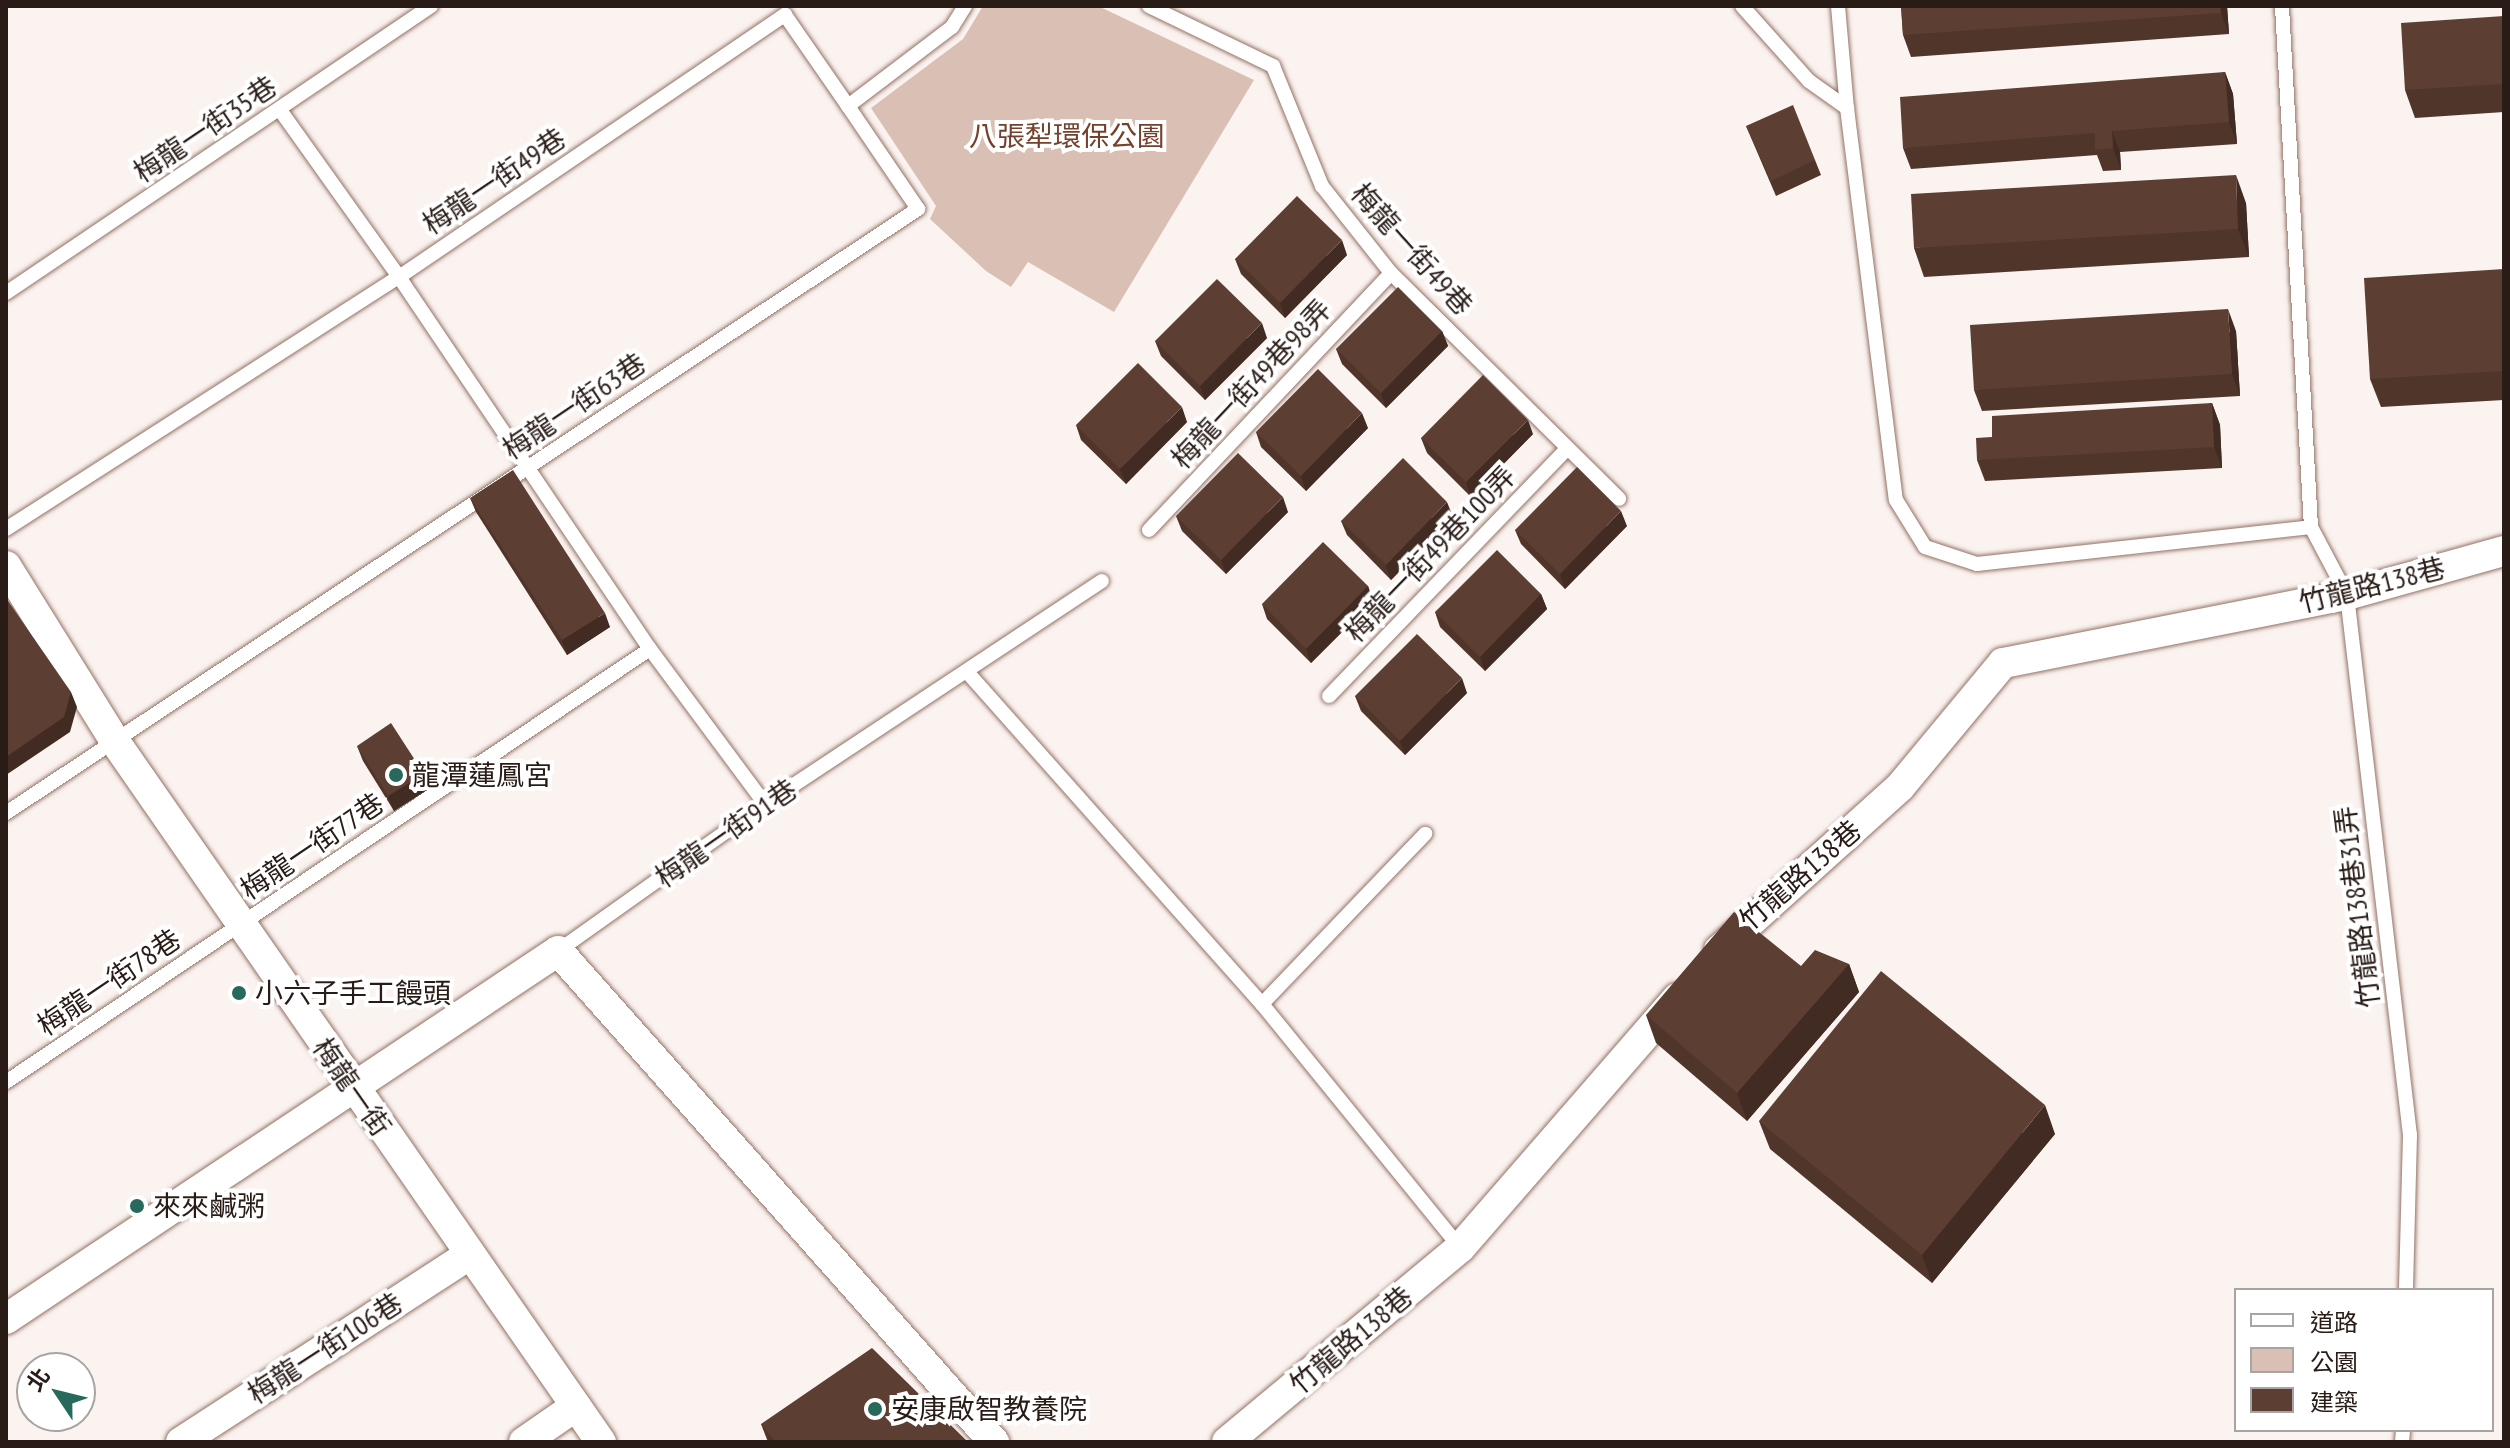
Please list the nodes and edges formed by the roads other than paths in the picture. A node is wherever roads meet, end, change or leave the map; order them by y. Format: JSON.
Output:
{"nodes":[{"id":1,"x":431,"y":6,"type":"edge"},
{"id":2,"x":965,"y":6,"type":"edge"},
{"id":3,"x":1149,"y":6,"type":"edge"},
{"id":4,"x":1742,"y":6,"type":"edge"},
{"id":5,"x":1838,"y":6,"type":"edge"},
{"id":6,"x":2282,"y":6,"type":"edge"},
{"id":7,"x":782,"y":10,"type":"edge"},
{"id":8,"x":848,"y":106,"type":"junction"},
{"id":9,"x":1847,"y":108,"type":"junction"},
{"id":10,"x":280,"y":110,"type":"junction"},
{"id":11,"x":1391,"y":273,"type":"junction"},
{"id":12,"x":399,"y":277,"type":"junction"},
{"id":13,"x":6,"y":293,"type":"edge"},
{"id":14,"x":1568,"y":448,"type":"junction"},
{"id":15,"x":529,"y":468,"type":"junction"},
{"id":16,"x":1619,"y":499,"type":"dead end"},
{"id":17,"x":2311,"y":527,"type":"junction"},
{"id":18,"x":6,"y":529,"type":"edge"},
{"id":19,"x":1149,"y":530,"type":"dead end"},
{"id":20,"x":2504,"y":551,"type":"edge"},
{"id":21,"x":6,"y":566,"type":"edge"},
{"id":22,"x":1102,"y":581,"type":"dead end"},
{"id":23,"x":2347,"y":595,"type":"junction"},
{"id":24,"x":650,"y":649,"type":"junction"},
{"id":25,"x":968,"y":673,"type":"junction"},
{"id":26,"x":1329,"y":696,"type":"dead end"},
{"id":27,"x":116,"y":743,"type":"junction"},
{"id":28,"x":765,"y":804,"type":"junction"},
{"id":29,"x":6,"y":813,"type":"edge"},
{"id":30,"x":1425,"y":834,"type":"dead end"},
{"id":31,"x":241,"y":926,"type":"junction"},
{"id":32,"x":558,"y":951,"type":"junction"},
{"id":33,"x":1262,"y":1004,"type":"junction"},
{"id":34,"x":6,"y":1082,"type":"edge"},
{"id":35,"x":352,"y":1088,"type":"junction"},
{"id":36,"x":1460,"y":1248,"type":"junction"},
{"id":37,"x":469,"y":1255,"type":"junction"},
{"id":38,"x":2406,"y":1288,"type":"edge"},
{"id":39,"x":6,"y":1319,"type":"edge"},
{"id":40,"x":576,"y":1406,"type":"junction"},
{"id":41,"x":181,"y":1442,"type":"edge"},
{"id":42,"x":524,"y":1442,"type":"edge"},
{"id":43,"x":601,"y":1442,"type":"edge"},
{"id":44,"x":994,"y":1442,"type":"edge"},
{"id":45,"x":1227,"y":1442,"type":"edge"}],
"edges":[{"from":1,"to":10,"type":"lane","name":"梅龍一街35巷"},
{"from":2,"to":8,"type":"lane"},
{"from":3,"to":11,"type":"lane","name":"梅龍一街49巷"},
{"from":4,"to":9,"type":"lane"},
{"from":5,"to":9,"type":"lane"},
{"from":6,"to":17,"type":"lane"},
{"from":7,"to":8,"type":"lane","name":"梅龍一街49巷"},
{"from":7,"to":12,"type":"lane","name":"梅龍一街49巷"},
{"from":8,"to":15,"type":"lane","name":"梅龍一街63巷"},
{"from":9,"to":17,"type":"lane"},
{"from":10,"to":12,"type":"lane"},
{"from":10,"to":13,"type":"lane","name":"梅龍一街35巷"},
{"from":11,"to":14,"type":"lane","name":"梅龍一街49巷"},
{"from":11,"to":19,"type":"lane","name":"梅龍一街49巷98弄"},
{"from":12,"to":15,"type":"lane"},
{"from":12,"to":18,"type":"lane","name":"梅龍一街49巷"},
{"from":14,"to":16,"type":"lane","name":"梅龍一街49巷"},
{"from":14,"to":26,"type":"lane","name":"梅龍一街49巷100弄"},
{"from":15,"to":24,"type":"lane"},
{"from":15,"to":27,"type":"lane","name":"梅龍一街63巷"},
{"from":17,"to":23,"type":"lane","name":"竹龍路138巷31弄"},
{"from":20,"to":23,"type":"street","name":"竹龍路138巷"},
{"from":21,"to":27,"type":"street","name":"梅龍一街"},
{"from":22,"to":25,"type":"lane","name":"梅龍一街91巷"},
{"from":23,"to":36,"type":"street","name":"竹龍路138巷"},
{"from":23,"to":38,"type":"lane","name":"竹龍路138巷31弄"},
{"from":24,"to":28,"type":"lane"},
{"from":24,"to":31,"type":"lane","name":"梅龍一街77巷"},
{"from":25,"to":28,"type":"lane","name":"梅龍一街91巷"},
{"from":25,"to":33,"type":"lane"},
{"from":27,"to":29,"type":"lane","name":"梅龍一街63巷"},
{"from":27,"to":31,"type":"street","name":"梅龍一街"},
{"from":28,"to":32,"type":"lane","name":"梅龍一街91巷"},
{"from":30,"to":33,"type":"lane"},
{"from":31,"to":34,"type":"lane","name":"梅龍一街78巷"},
{"from":31,"to":35,"type":"street","name":"梅龍一街"},
{"from":32,"to":35,"type":"street","name":"梅龍一街91巷"},
{"from":32,"to":44,"type":"street"},
{"from":33,"to":36,"type":"lane"},
{"from":35,"to":37,"type":"street","name":"梅龍一街"},
{"from":35,"to":39,"type":"street","name":"梅龍一街91巷"},
{"from":36,"to":45,"type":"street","name":"竹龍路138巷"},
{"from":37,"to":40,"type":"street","name":"梅龍一街"},
{"from":37,"to":41,"type":"street","name":"梅龍一街106巷"},
{"from":40,"to":42,"type":"street"},
{"from":40,"to":43,"type":"street","name":"梅龍一街"}]}
